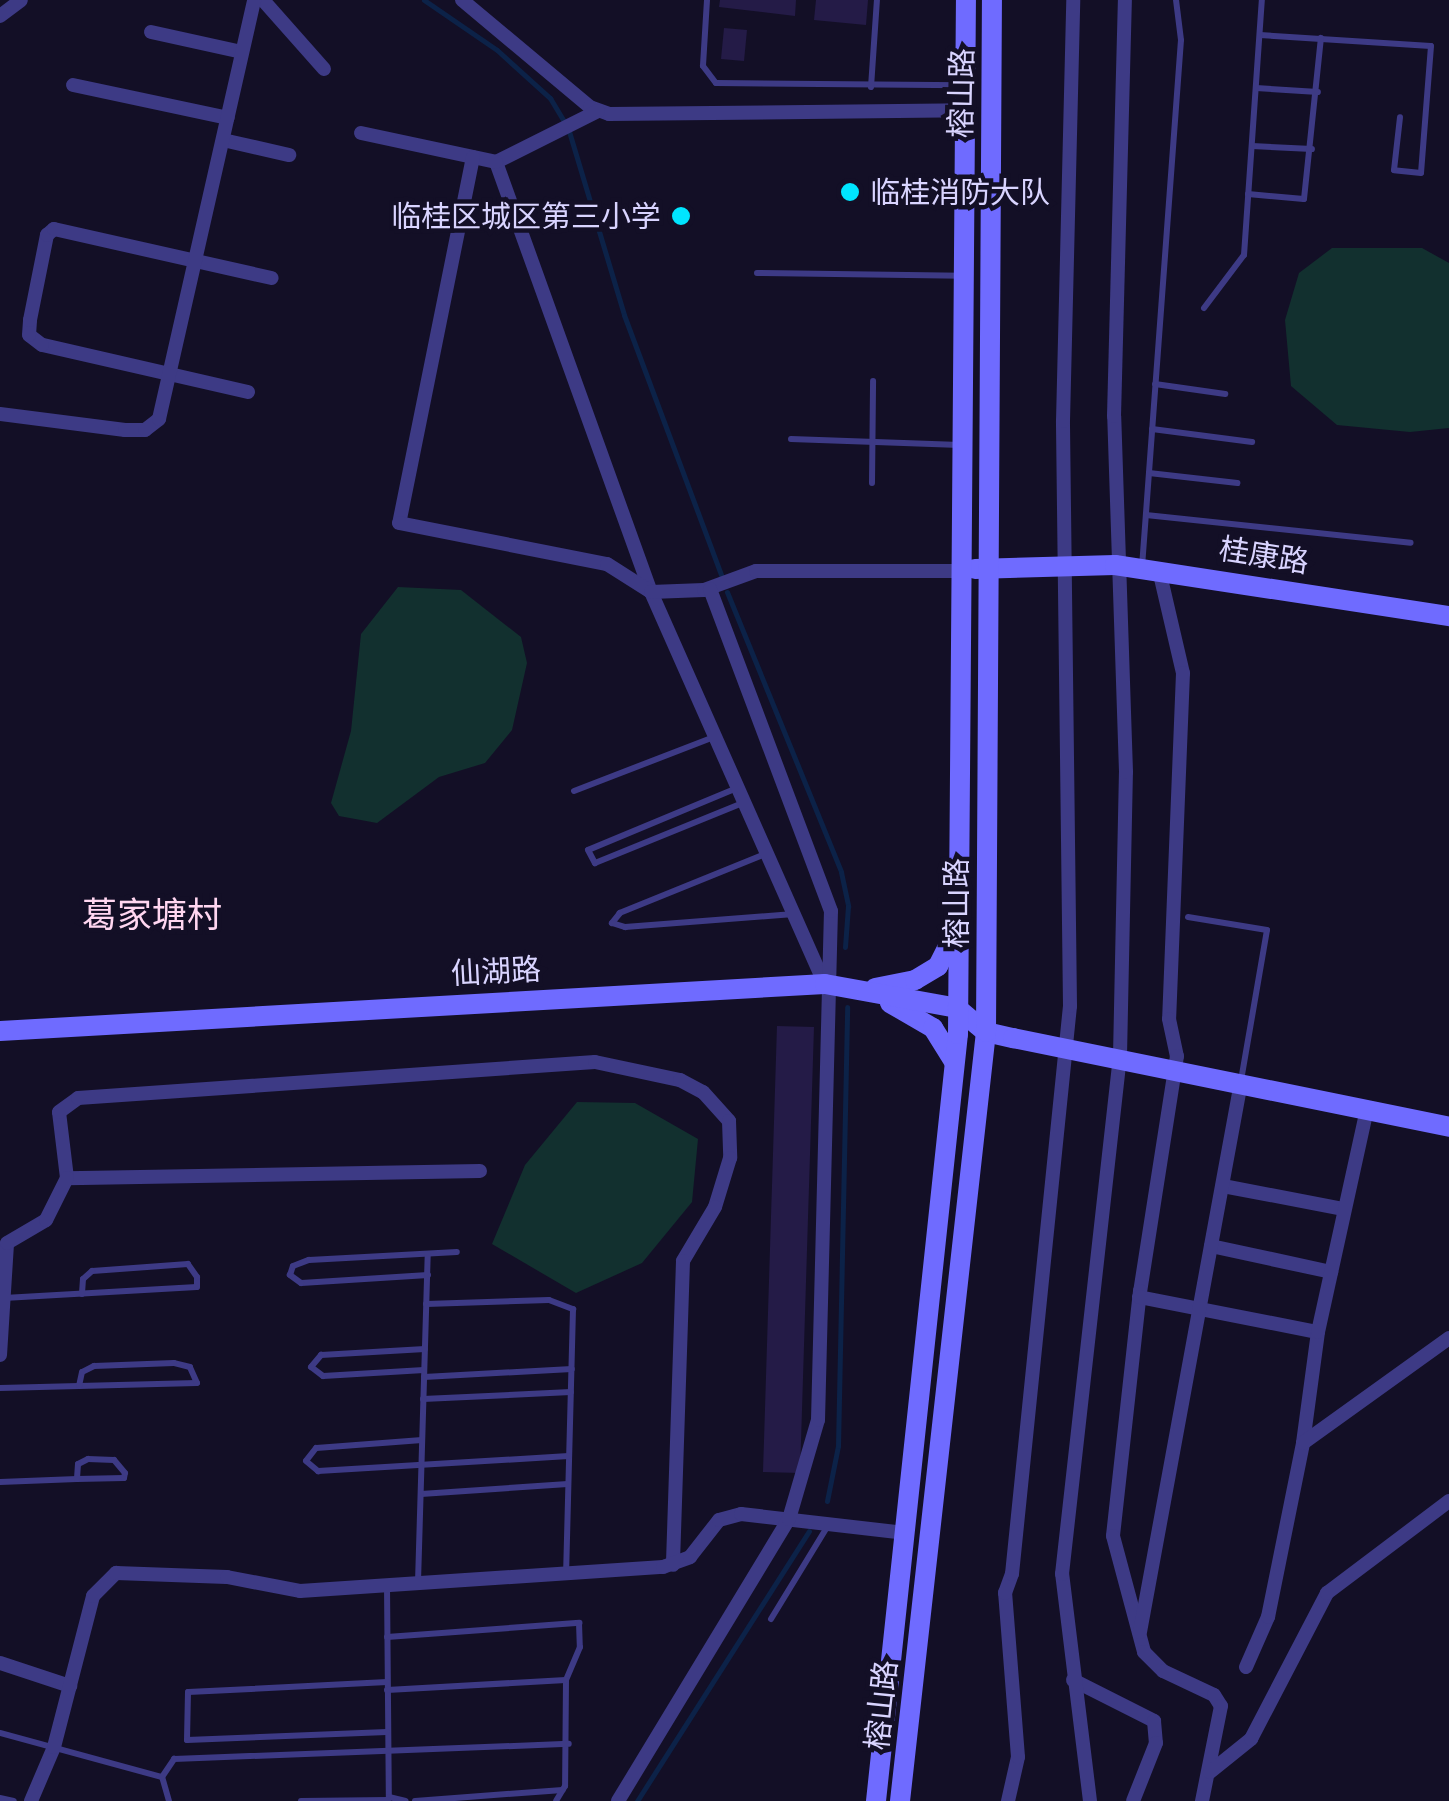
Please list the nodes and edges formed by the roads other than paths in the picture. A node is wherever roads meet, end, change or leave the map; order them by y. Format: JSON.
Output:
{"nodes":[{"id":1,"x":21,"y":0,"type":"edge"},
{"id":2,"x":254,"y":0,"type":"edge"},
{"id":3,"x":263,"y":0,"type":"edge"},
{"id":4,"x":462,"y":0,"type":"edge"},
{"id":5,"x":706,"y":0,"type":"edge"},
{"id":6,"x":877,"y":0,"type":"edge"},
{"id":7,"x":966,"y":0,"type":"edge"},
{"id":8,"x":992,"y":0,"type":"edge"},
{"id":9,"x":1073,"y":0,"type":"edge"},
{"id":10,"x":1125,"y":0,"type":"edge"},
{"id":11,"x":1176,"y":0,"type":"edge"},
{"id":12,"x":1262,"y":0,"type":"edge"},
{"id":13,"x":0,"y":16,"type":"edge"},
{"id":14,"x":152,"y":32,"type":"dead end"},
{"id":15,"x":1260,"y":35,"type":"junction"},
{"id":16,"x":1321,"y":38,"type":"junction"},
{"id":17,"x":242,"y":52,"type":"junction"},
{"id":18,"x":324,"y":69,"type":"dead end"},
{"id":19,"x":73,"y":85,"type":"dead end"},
{"id":20,"x":965,"y":85,"type":"junction"},
{"id":21,"x":871,"y":87,"type":"junction"},
{"id":22,"x":1256,"y":88,"type":"junction"},
{"id":23,"x":1318,"y":92,"type":"junction"},
{"id":24,"x":965,"y":110,"type":"junction"},
{"id":25,"x":598,"y":111,"type":"junction"},
{"id":26,"x":1400,"y":117,"type":"dead end"},
{"id":27,"x":228,"y":118,"type":"junction"},
{"id":28,"x":361,"y":133,"type":"dead end"},
{"id":29,"x":223,"y":140,"type":"junction"},
{"id":30,"x":1252,"y":146,"type":"junction"},
{"id":31,"x":1312,"y":149,"type":"junction"},
{"id":32,"x":290,"y":156,"type":"dead end"},
{"id":33,"x":473,"y":157,"type":"junction"},
{"id":34,"x":496,"y":162,"type":"junction"},
{"id":35,"x":1248,"y":194,"type":"junction"},
{"id":36,"x":196,"y":260,"type":"junction"},
{"id":37,"x":757,"y":273,"type":"dead end"},
{"id":38,"x":963,"y":276,"type":"junction"},
{"id":39,"x":272,"y":278,"type":"dead end"},
{"id":40,"x":1204,"y":308,"type":"dead end"},
{"id":41,"x":170,"y":376,"type":"junction"},
{"id":42,"x":873,"y":382,"type":"dead end"},
{"id":43,"x":1155,"y":384,"type":"junction"},
{"id":44,"x":248,"y":392,"type":"dead end"},
{"id":45,"x":1225,"y":394,"type":"dead end"},
{"id":46,"x":0,"y":414,"type":"edge"},
{"id":47,"x":1152,"y":429,"type":"junction"},
{"id":48,"x":791,"y":439,"type":"dead end"},
{"id":49,"x":873,"y":441,"type":"junction"},
{"id":50,"x":1252,"y":442,"type":"dead end"},
{"id":51,"x":962,"y":445,"type":"junction"},
{"id":52,"x":1149,"y":473,"type":"junction"},
{"id":53,"x":872,"y":483,"type":"dead end"},
{"id":54,"x":1237,"y":483,"type":"dead end"},
{"id":55,"x":1146,"y":515,"type":"junction"},
{"id":56,"x":1411,"y":542,"type":"dead end"},
{"id":57,"x":1069,"y":562,"type":"junction"},
{"id":58,"x":1115,"y":565,"type":"junction"},
{"id":59,"x":988,"y":568,"type":"junction"},
{"id":60,"x":1150,"y":569,"type":"junction"},
{"id":61,"x":961,"y":570,"type":"junction"},
{"id":62,"x":710,"y":589,"type":"junction"},
{"id":63,"x":651,"y":592,"type":"junction"},
{"id":64,"x":1449,"y":616,"type":"edge"},
{"id":65,"x":715,"y":736,"type":"junction"},
{"id":66,"x":574,"y":791,"type":"dead end"},
{"id":67,"x":741,"y":795,"type":"junction"},
{"id":68,"x":767,"y":852,"type":"junction"},
{"id":69,"x":794,"y":914,"type":"junction"},
{"id":70,"x":958,"y":915,"type":"junction"},
{"id":71,"x":1188,"y":917,"type":"dead end"},
{"id":72,"x":825,"y":984,"type":"junction"},
{"id":73,"x":861,"y":990,"type":"junction"},
{"id":74,"x":986,"y":998,"type":"junction"},
{"id":75,"x":957,"y":1008,"type":"junction"},
{"id":76,"x":0,"y":1031,"type":"edge"},
{"id":77,"x":986,"y":1032,"type":"junction"},
{"id":78,"x":1012,"y":1038,"type":"junction"},
{"id":79,"x":1062,"y":1045,"type":"junction"},
{"id":80,"x":1120,"y":1056,"type":"junction"},
{"id":81,"x":982,"y":1058,"type":"junction"},
{"id":82,"x":1175,"y":1068,"type":"junction"},
{"id":83,"x":955,"y":1069,"type":"junction"},
{"id":84,"x":1241,"y":1082,"type":"junction"},
{"id":85,"x":1367,"y":1109,"type":"junction"},
{"id":86,"x":1449,"y":1127,"type":"edge"},
{"id":87,"x":480,"y":1171,"type":"dead end"},
{"id":88,"x":67,"y":1178,"type":"junction"},
{"id":89,"x":1223,"y":1186,"type":"junction"},
{"id":90,"x":1344,"y":1210,"type":"junction"},
{"id":91,"x":1211,"y":1246,"type":"junction"},
{"id":92,"x":457,"y":1252,"type":"dead end"},
{"id":93,"x":428,"y":1254,"type":"junction"},
{"id":94,"x":1331,"y":1272,"type":"junction"},
{"id":95,"x":428,"y":1275,"type":"junction"},
{"id":96,"x":82,"y":1294,"type":"junction"},
{"id":97,"x":1139,"y":1297,"type":"junction"},
{"id":98,"x":0,"y":1298,"type":"edge"},
{"id":99,"x":426,"y":1304,"type":"junction"},
{"id":100,"x":1200,"y":1308,"type":"junction"},
{"id":101,"x":1318,"y":1332,"type":"junction"},
{"id":102,"x":1449,"y":1338,"type":"edge"},
{"id":103,"x":424,"y":1349,"type":"junction"},
{"id":104,"x":0,"y":1354,"type":"edge"},
{"id":105,"x":572,"y":1369,"type":"junction"},
{"id":106,"x":424,"y":1374,"type":"junction"},
{"id":107,"x":79,"y":1386,"type":"junction"},
{"id":108,"x":0,"y":1388,"type":"edge"},
{"id":109,"x":571,"y":1392,"type":"junction"},
{"id":110,"x":423,"y":1399,"type":"junction"},
{"id":111,"x":422,"y":1440,"type":"junction"},
{"id":112,"x":1303,"y":1444,"type":"junction"},
{"id":113,"x":569,"y":1456,"type":"junction"},
{"id":114,"x":421,"y":1464,"type":"junction"},
{"id":115,"x":77,"y":1480,"type":"junction"},
{"id":116,"x":0,"y":1482,"type":"edge"},
{"id":117,"x":568,"y":1484,"type":"junction"},
{"id":118,"x":420,"y":1494,"type":"junction"},
{"id":119,"x":1449,"y":1502,"type":"edge"},
{"id":120,"x":789,"y":1519,"type":"junction"},
{"id":121,"x":830,"y":1523,"type":"junction"},
{"id":122,"x":906,"y":1533,"type":"junction"},
{"id":123,"x":673,"y":1565,"type":"junction"},
{"id":124,"x":566,"y":1574,"type":"junction"},
{"id":125,"x":418,"y":1582,"type":"junction"},
{"id":126,"x":387,"y":1584,"type":"junction"},
{"id":127,"x":770,"y":1619,"type":"dead end"},
{"id":128,"x":387,"y":1637,"type":"junction"},
{"id":129,"x":1139,"y":1638,"type":"junction"},
{"id":130,"x":0,"y":1663,"type":"edge"},
{"id":131,"x":1246,"y":1667,"type":"dead end"},
{"id":132,"x":566,"y":1680,"type":"junction"},
{"id":133,"x":1073,"y":1680,"type":"junction"},
{"id":134,"x":70,"y":1686,"type":"junction"},
{"id":135,"x":387,"y":1686,"type":"junction"},
{"id":136,"x":387,"y":1732,"type":"junction"},
{"id":137,"x":0,"y":1733,"type":"edge"},
{"id":138,"x":569,"y":1744,"type":"junction"},
{"id":139,"x":54,"y":1747,"type":"junction"},
{"id":140,"x":388,"y":1754,"type":"junction"},
{"id":141,"x":1210,"y":1772,"type":"junction"},
{"id":142,"x":162,"y":1777,"type":"junction"},
{"id":143,"x":563,"y":1790,"type":"junction"},
{"id":144,"x":0,"y":1798,"type":"edge"},
{"id":145,"x":388,"y":1799,"type":"edge"},
{"id":146,"x":14,"y":1801,"type":"edge"},
{"id":147,"x":32,"y":1801,"type":"edge"},
{"id":148,"x":169,"y":1801,"type":"edge"},
{"id":149,"x":301,"y":1801,"type":"edge"},
{"id":150,"x":406,"y":1801,"type":"edge"},
{"id":151,"x":415,"y":1801,"type":"edge"},
{"id":152,"x":556,"y":1801,"type":"edge"},
{"id":153,"x":618,"y":1801,"type":"edge"},
{"id":154,"x":876,"y":1801,"type":"edge"},
{"id":155,"x":900,"y":1801,"type":"edge"},
{"id":156,"x":1008,"y":1801,"type":"edge"},
{"id":157,"x":1090,"y":1801,"type":"edge"},
{"id":158,"x":1133,"y":1801,"type":"edge"},
{"id":159,"x":1202,"y":1801,"type":"edge"}],
"edges":[{"from":1,"to":13,"type":"street"},
{"from":2,"to":17,"type":"street"},
{"from":3,"to":18,"type":"street"},
{"from":4,"to":25,"type":"street"},
{"from":5,"to":21,"type":"lane"},
{"from":6,"to":21,"type":"lane"},
{"from":7,"to":20,"type":"main road","name":"榕山路"},
{"from":8,"to":59,"type":"main road","name":"榕山路"},
{"from":9,"to":57,"type":"street"},
{"from":10,"to":58,"type":"street"},
{"from":11,"to":43,"type":"lane"},
{"from":12,"to":15,"type":"lane"},
{"from":14,"to":17,"type":"street"},
{"from":15,"to":16,"type":"lane"},
{"from":15,"to":22,"type":"lane"},
{"from":16,"to":23,"type":"lane"},
{"from":16,"to":26,"type":"lane"},
{"from":17,"to":27,"type":"street"},
{"from":19,"to":27,"type":"street"},
{"from":20,"to":21,"type":"lane"},
{"from":20,"to":24,"type":"main road","name":"榕山路"},
{"from":22,"to":23,"type":"lane"},
{"from":22,"to":30,"type":"lane"},
{"from":23,"to":31,"type":"lane"},
{"from":24,"to":25,"type":"street"},
{"from":24,"to":38,"type":"main road","name":"榕山路"},
{"from":25,"to":34,"type":"street"},
{"from":27,"to":29,"type":"street"},
{"from":28,"to":33,"type":"street"},
{"from":29,"to":32,"type":"street"},
{"from":29,"to":36,"type":"street"},
{"from":30,"to":31,"type":"lane"},
{"from":30,"to":35,"type":"lane"},
{"from":31,"to":35,"type":"lane"},
{"from":33,"to":34,"type":"street"},
{"from":33,"to":63,"type":"street"},
{"from":34,"to":63,"type":"street"},
{"from":35,"to":40,"type":"lane"},
{"from":36,"to":39,"type":"street"},
{"from":36,"to":41,"type":"street"},
{"from":36,"to":41,"type":"street"},
{"from":37,"to":38,"type":"lane"},
{"from":38,"to":51,"type":"main road","name":"榕山路"},
{"from":41,"to":44,"type":"street"},
{"from":41,"to":46,"type":"street"},
{"from":42,"to":49,"type":"lane"},
{"from":43,"to":45,"type":"lane"},
{"from":43,"to":47,"type":"lane"},
{"from":47,"to":50,"type":"lane"},
{"from":47,"to":52,"type":"lane"},
{"from":48,"to":49,"type":"lane"},
{"from":49,"to":51,"type":"lane"},
{"from":49,"to":53,"type":"lane"},
{"from":51,"to":61,"type":"main road","name":"榕山路"},
{"from":52,"to":54,"type":"lane"},
{"from":52,"to":55,"type":"lane"},
{"from":55,"to":56,"type":"lane"},
{"from":55,"to":60,"type":"lane"},
{"from":57,"to":58,"type":"main road","name":"桂康路"},
{"from":57,"to":59,"type":"main road","name":"桂康路"},
{"from":57,"to":79,"type":"street"},
{"from":58,"to":60,"type":"main road","name":"桂康路"},
{"from":58,"to":80,"type":"street"},
{"from":59,"to":61,"type":"main road","name":"桂康路"},
{"from":59,"to":74,"type":"main road","name":"榕山路"},
{"from":60,"to":64,"type":"main road","name":"桂康路"},
{"from":60,"to":82,"type":"street"},
{"from":61,"to":62,"type":"street"},
{"from":61,"to":70,"type":"main road","name":"榕山路"},
{"from":62,"to":63,"type":"street"},
{"from":62,"to":72,"type":"street"},
{"from":63,"to":65,"type":"street"},
{"from":65,"to":66,"type":"lane"},
{"from":65,"to":67,"type":"street"},
{"from":67,"to":67,"type":"lane"},
{"from":67,"to":68,"type":"street"},
{"from":68,"to":69,"type":"street"},
{"from":68,"to":69,"type":"lane"},
{"from":69,"to":72,"type":"street"},
{"from":70,"to":73,"type":"main road"},
{"from":70,"to":75,"type":"main road","name":"榕山路"},
{"from":71,"to":84,"type":"lane"},
{"from":72,"to":73,"type":"main road","name":"仙湖路"},
{"from":72,"to":76,"type":"main road","name":"仙湖路"},
{"from":72,"to":120,"type":"street"},
{"from":73,"to":75,"type":"main road","name":"仙湖路"},
{"from":73,"to":83,"type":"main road"},
{"from":74,"to":77,"type":"main road","name":"榕山路"},
{"from":74,"to":78,"type":"main road"},
{"from":75,"to":77,"type":"main road","name":"仙湖路"},
{"from":75,"to":83,"type":"main road","name":"榕山路"},
{"from":77,"to":78,"type":"main road"},
{"from":77,"to":81,"type":"main road","name":"榕山路"},
{"from":78,"to":79,"type":"main road"},
{"from":78,"to":81,"type":"main road"},
{"from":79,"to":80,"type":"main road"},
{"from":79,"to":156,"type":"street"},
{"from":80,"to":82,"type":"main road"},
{"from":80,"to":133,"type":"street"},
{"from":81,"to":155,"type":"main road","name":"榕山路"},
{"from":82,"to":84,"type":"main road"},
{"from":82,"to":97,"type":"street"},
{"from":83,"to":122,"type":"main road","name":"榕山路"},
{"from":84,"to":85,"type":"main road"},
{"from":84,"to":89,"type":"street"},
{"from":85,"to":86,"type":"main road"},
{"from":85,"to":90,"type":"street"},
{"from":87,"to":88,"type":"street"},
{"from":88,"to":98,"type":"street"},
{"from":88,"to":123,"type":"street"},
{"from":89,"to":90,"type":"street"},
{"from":89,"to":91,"type":"street"},
{"from":90,"to":94,"type":"street"},
{"from":91,"to":94,"type":"street"},
{"from":91,"to":100,"type":"street"},
{"from":92,"to":93,"type":"lane"},
{"from":93,"to":95,"type":"lane"},
{"from":93,"to":95,"type":"lane"},
{"from":94,"to":101,"type":"street"},
{"from":95,"to":99,"type":"lane"},
{"from":96,"to":96,"type":"lane"},
{"from":96,"to":98,"type":"lane"},
{"from":97,"to":100,"type":"street"},
{"from":97,"to":129,"type":"street"},
{"from":98,"to":104,"type":"street"},
{"from":99,"to":103,"type":"lane"},
{"from":99,"to":105,"type":"lane"},
{"from":100,"to":101,"type":"street"},
{"from":100,"to":129,"type":"street"},
{"from":101,"to":112,"type":"street"},
{"from":102,"to":112,"type":"street"},
{"from":103,"to":106,"type":"lane"},
{"from":103,"to":106,"type":"lane"},
{"from":105,"to":106,"type":"lane"},
{"from":105,"to":109,"type":"lane"},
{"from":106,"to":110,"type":"lane"},
{"from":107,"to":107,"type":"lane"},
{"from":107,"to":108,"type":"lane"},
{"from":109,"to":110,"type":"lane"},
{"from":109,"to":113,"type":"lane"},
{"from":110,"to":111,"type":"lane"},
{"from":111,"to":114,"type":"lane"},
{"from":111,"to":114,"type":"lane"},
{"from":112,"to":131,"type":"street"},
{"from":113,"to":114,"type":"lane"},
{"from":113,"to":117,"type":"lane"},
{"from":114,"to":118,"type":"lane"},
{"from":115,"to":115,"type":"lane"},
{"from":115,"to":116,"type":"lane"},
{"from":117,"to":118,"type":"lane"},
{"from":117,"to":124,"type":"lane"},
{"from":118,"to":125,"type":"lane"},
{"from":119,"to":141,"type":"street"},
{"from":120,"to":121,"type":"street"},
{"from":120,"to":123,"type":"street"},
{"from":120,"to":153,"type":"street"},
{"from":121,"to":122,"type":"street"},
{"from":121,"to":127,"type":"lane"},
{"from":122,"to":154,"type":"main road","name":"榕山路"},
{"from":123,"to":124,"type":"street"},
{"from":124,"to":125,"type":"street"},
{"from":125,"to":126,"type":"street"},
{"from":126,"to":128,"type":"lane"},
{"from":126,"to":134,"type":"street"},
{"from":128,"to":132,"type":"lane"},
{"from":128,"to":135,"type":"lane"},
{"from":129,"to":141,"type":"street"},
{"from":130,"to":134,"type":"street"},
{"from":132,"to":135,"type":"lane"},
{"from":132,"to":138,"type":"lane"},
{"from":133,"to":157,"type":"street"},
{"from":133,"to":158,"type":"street"},
{"from":134,"to":139,"type":"street"},
{"from":135,"to":136,"type":"lane"},
{"from":135,"to":136,"type":"lane"},
{"from":136,"to":140,"type":"lane"},
{"from":137,"to":139,"type":"lane"},
{"from":138,"to":140,"type":"lane"},
{"from":138,"to":143,"type":"lane"},
{"from":139,"to":142,"type":"lane"},
{"from":139,"to":147,"type":"street"},
{"from":140,"to":142,"type":"lane"},
{"from":140,"to":145,"type":"lane"},
{"from":141,"to":159,"type":"street"},
{"from":142,"to":148,"type":"lane"},
{"from":143,"to":151,"type":"lane"},
{"from":143,"to":152,"type":"lane"},
{"from":144,"to":146,"type":"lane"},
{"from":145,"to":149,"type":"lane"},
{"from":145,"to":150,"type":"lane"}]}
